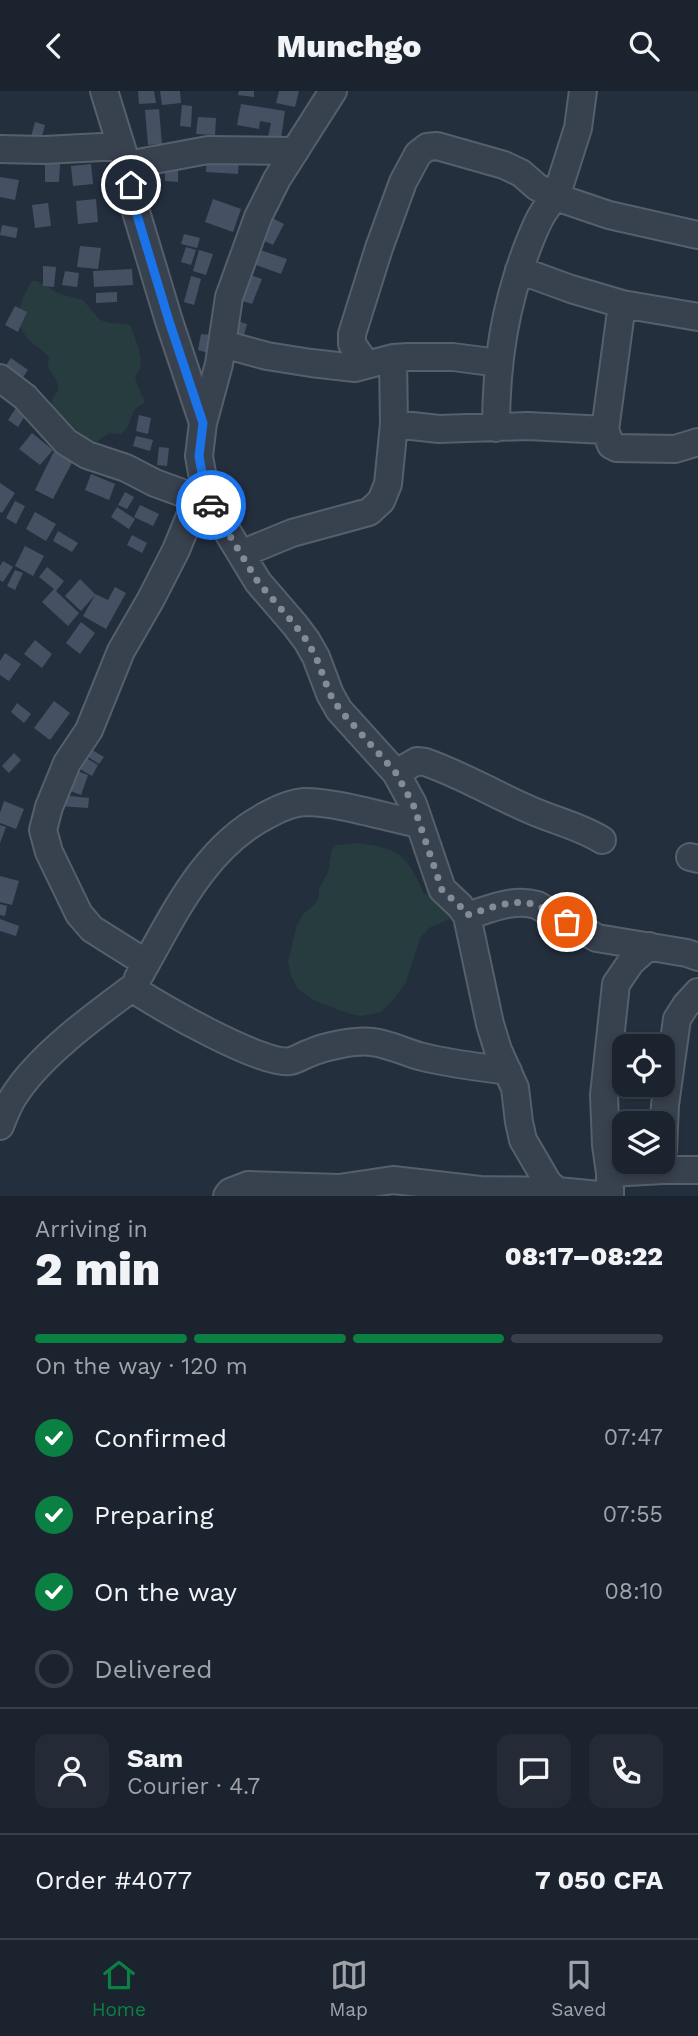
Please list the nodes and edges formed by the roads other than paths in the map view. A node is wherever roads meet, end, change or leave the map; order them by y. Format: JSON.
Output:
{"nodes":[{"id":1,"x":104,"y":91,"type":"edge"},
{"id":2,"x":334,"y":91,"type":"edge"},
{"id":3,"x":583,"y":91,"type":"edge"},
{"id":4,"x":0,"y":149,"type":"edge"},
{"id":5,"x":295,"y":151,"type":"junction"},
{"id":6,"x":124,"y":155,"type":"junction"},
{"id":7,"x":556,"y":197,"type":"junction"},
{"id":8,"x":698,"y":236,"type":"edge"},
{"id":9,"x":519,"y":269,"type":"junction"},
{"id":10,"x":622,"y":304,"type":"junction"},
{"id":11,"x":698,"y":317,"type":"edge"},
{"id":12,"x":223,"y":344,"type":"junction"},
{"id":13,"x":393,"y":358,"type":"junction"},
{"id":14,"x":499,"y":363,"type":"junction"},
{"id":15,"x":366,"y":364,"type":"junction"},
{"id":16,"x":0,"y":377,"type":"edge"},
{"id":17,"x":203,"y":423,"type":"junction"},
{"id":18,"x":394,"y":424,"type":"junction"},
{"id":19,"x":496,"y":428,"type":"junction"},
{"id":20,"x":604,"y":430,"type":"junction"},
{"id":21,"x":698,"y":442,"type":"edge"},
{"id":22,"x":204,"y":501,"type":"junction"},
{"id":23,"x":241,"y":554,"type":"junction"},
{"id":24,"x":396,"y":773,"type":"junction"},
{"id":25,"x":419,"y":824,"type":"junction"},
{"id":26,"x":601,"y":840,"type":"dead end"},
{"id":27,"x":467,"y":915,"type":"junction"},
{"id":28,"x":649,"y":946,"type":"junction"},
{"id":29,"x":698,"y":957,"type":"edge"},
{"id":30,"x":146,"y":963,"type":"junction"},
{"id":31,"x":132,"y":988,"type":"junction"},
{"id":32,"x":698,"y":992,"type":"edge"},
{"id":33,"x":508,"y":1071,"type":"junction"},
{"id":34,"x":665,"y":1111,"type":"edge"},
{"id":35,"x":0,"y":1126,"type":"edge"},
{"id":36,"x":675,"y":1164,"type":"edge"},
{"id":37,"x":698,"y":1170,"type":"edge"},
{"id":38,"x":637,"y":1174,"type":"edge"},
{"id":39,"x":610,"y":1188,"type":"edge"},
{"id":40,"x":557,"y":1191,"type":"junction"},
{"id":41,"x":480,"y":1193,"type":"edge"},
{"id":42,"x":227,"y":1196,"type":"edge"}],
"edges":[{"from":1,"to":6,"type":"street"},
{"from":2,"to":5,"type":"street"},
{"from":3,"to":7,"type":"street"},
{"from":4,"to":6,"type":"street"},
{"from":5,"to":6,"type":"street"},
{"from":5,"to":12,"type":"street"},
{"from":6,"to":17,"type":"street"},
{"from":7,"to":8,"type":"street"},
{"from":7,"to":9,"type":"street"},
{"from":7,"to":15,"type":"street"},
{"from":9,"to":10,"type":"street"},
{"from":9,"to":14,"type":"street"},
{"from":10,"to":11,"type":"street"},
{"from":10,"to":20,"type":"street"},
{"from":12,"to":15,"type":"street"},
{"from":12,"to":17,"type":"street"},
{"from":13,"to":14,"type":"street"},
{"from":13,"to":15,"type":"street"},
{"from":13,"to":18,"type":"street"},
{"from":14,"to":19,"type":"street"},
{"from":16,"to":22,"type":"street"},
{"from":17,"to":22,"type":"street"},
{"from":18,"to":19,"type":"street"},
{"from":18,"to":23,"type":"street"},
{"from":19,"to":20,"type":"street"},
{"from":20,"to":21,"type":"street"},
{"from":22,"to":23,"type":"street"},
{"from":22,"to":30,"type":"street"},
{"from":23,"to":24,"type":"street"},
{"from":24,"to":25,"type":"street"},
{"from":24,"to":26,"type":"street"},
{"from":25,"to":27,"type":"street"},
{"from":25,"to":30,"type":"street"},
{"from":27,"to":28,"type":"street"},
{"from":27,"to":33,"type":"street"},
{"from":28,"to":29,"type":"street"},
{"from":28,"to":39,"type":"street"},
{"from":30,"to":31,"type":"street"},
{"from":31,"to":33,"type":"street"},
{"from":31,"to":35,"type":"street"},
{"from":32,"to":34,"type":"street"},
{"from":33,"to":40,"type":"street"},
{"from":36,"to":37,"type":"street"},
{"from":38,"to":39,"type":"street"},
{"from":39,"to":40,"type":"street"},
{"from":40,"to":41,"type":"street"},
{"from":41,"to":42,"type":"street"}]}
